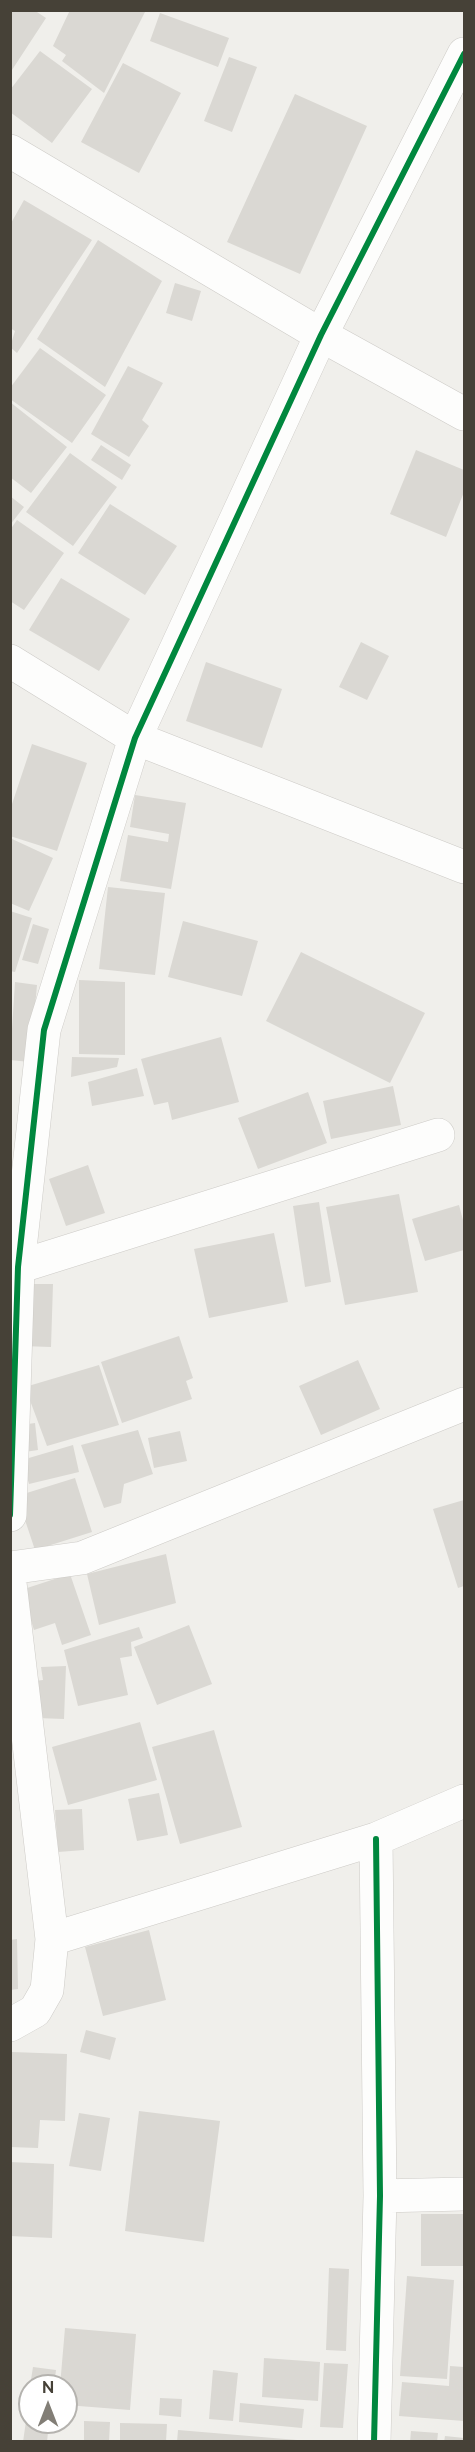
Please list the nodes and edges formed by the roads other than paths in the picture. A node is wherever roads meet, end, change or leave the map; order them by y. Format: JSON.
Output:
{"nodes":[{"id":1,"x":465,"y":54,"type":"edge"},
{"id":2,"x":10,"y":151,"type":"edge"},
{"id":3,"x":321,"y":335,"type":"junction"},
{"id":4,"x":465,"y":414,"type":"edge"},
{"id":5,"x":10,"y":661,"type":"edge"},
{"id":6,"x":135,"y":738,"type":"junction"},
{"id":7,"x":465,"y":867,"type":"edge"},
{"id":8,"x":438,"y":1135,"type":"dead end"},
{"id":9,"x":18,"y":1267,"type":"junction"},
{"id":10,"x":465,"y":1404,"type":"edge"},
{"id":11,"x":10,"y":1515,"type":"edge"},
{"id":12,"x":10,"y":1568,"type":"edge"},
{"id":13,"x":10,"y":1583,"type":"edge"},
{"id":14,"x":465,"y":1801,"type":"edge"},
{"id":15,"x":376,"y":1839,"type":"junction"},
{"id":16,"x":52,"y":1939,"type":"junction"},
{"id":17,"x":10,"y":2025,"type":"edge"},
{"id":18,"x":465,"y":2194,"type":"edge"},
{"id":19,"x":380,"y":2196,"type":"junction"},
{"id":20,"x":374,"y":2442,"type":"edge"}],
"edges":[{"from":1,"to":3,"type":"street"},
{"from":2,"to":3,"type":"street"},
{"from":3,"to":4,"type":"street"},
{"from":3,"to":6,"type":"street"},
{"from":5,"to":6,"type":"street"},
{"from":6,"to":7,"type":"street"},
{"from":6,"to":9,"type":"street"},
{"from":8,"to":9,"type":"street"},
{"from":9,"to":11,"type":"street"},
{"from":10,"to":12,"type":"street"},
{"from":13,"to":16,"type":"street"},
{"from":14,"to":15,"type":"street"},
{"from":15,"to":16,"type":"street"},
{"from":15,"to":19,"type":"street"},
{"from":16,"to":17,"type":"street"},
{"from":18,"to":19,"type":"street"},
{"from":19,"to":20,"type":"street"}]}
